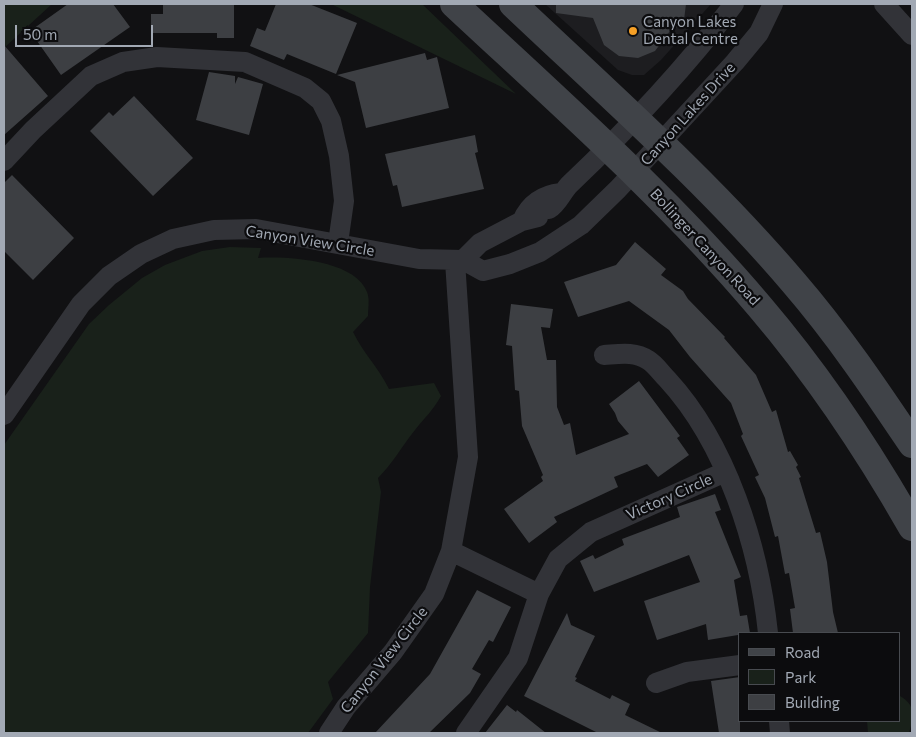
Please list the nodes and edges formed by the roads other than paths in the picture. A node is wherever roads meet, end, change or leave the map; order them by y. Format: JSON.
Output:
{"nodes":[{"id":1,"x":454,"y":4,"type":"edge"},
{"id":2,"x":512,"y":4,"type":"edge"},
{"id":3,"x":734,"y":4,"type":"edge"},
{"id":4,"x":773,"y":4,"type":"edge"},
{"id":5,"x":884,"y":4,"type":"edge"},
{"id":6,"x":912,"y":35,"type":"edge"},
{"id":7,"x":634,"y":118,"type":"junction"},
{"id":8,"x":660,"y":144,"type":"junction"},
{"id":9,"x":608,"y":148,"type":"junction"},
{"id":10,"x":4,"y":161,"type":"edge"},
{"id":11,"x":634,"y":172,"type":"junction"},
{"id":12,"x":561,"y":193,"type":"junction"},
{"id":13,"x":536,"y":216,"type":"junction"},
{"id":14,"x":338,"y":243,"type":"junction"},
{"id":15,"x":459,"y":260,"type":"junction"},
{"id":16,"x":604,"y":355,"type":"dead end"},
{"id":17,"x":5,"y":411,"type":"edge"},
{"id":18,"x":912,"y":444,"type":"edge"},
{"id":19,"x":725,"y":472,"type":"junction"},
{"id":20,"x":912,"y":527,"type":"edge"},
{"id":21,"x":451,"y":551,"type":"junction"},
{"id":22,"x":539,"y":594,"type":"junction"},
{"id":23,"x":768,"y":632,"type":"edge"},
{"id":24,"x":738,"y":665,"type":"edge"},
{"id":25,"x":656,"y":683,"type":"dead end"},
{"id":26,"x":329,"y":733,"type":"edge"},
{"id":27,"x":466,"y":733,"type":"edge"}],
"edges":[{"from":1,"to":9,"type":"main road","name":"Bollinger Canyon Road"},
{"from":2,"to":7,"type":"main road"},
{"from":3,"to":7,"type":"street"},
{"from":4,"to":8,"type":"street","name":"Canyon Lakes Drive"},
{"from":5,"to":6,"type":"street"},
{"from":7,"to":8,"type":"main road"},
{"from":7,"to":9,"type":"street"},
{"from":8,"to":11,"type":"street","name":"Canyon Lakes Drive"},
{"from":8,"to":18,"type":"main road"},
{"from":9,"to":11,"type":"main road","name":"Bollinger Canyon Road"},
{"from":9,"to":12,"type":"street"},
{"from":10,"to":14,"type":"street"},
{"from":11,"to":15,"type":"street","name":"Canyon View Circle"},
{"from":11,"to":20,"type":"main road","name":"Bollinger Canyon Road"},
{"from":12,"to":13,"type":"street"},
{"from":12,"to":13,"type":"street"},
{"from":13,"to":15,"type":"street"},
{"from":14,"to":15,"type":"street","name":"Canyon View Circle"},
{"from":14,"to":17,"type":"street","name":"Canyon View Circle"},
{"from":15,"to":21,"type":"street","name":"Canyon View Circle"},
{"from":16,"to":19,"type":"street"},
{"from":19,"to":22,"type":"street","name":"Victory Circle"},
{"from":19,"to":23,"type":"street","name":"Victory Circle"},
{"from":21,"to":22,"type":"street"},
{"from":21,"to":26,"type":"street","name":"Canyon View Circle"},
{"from":22,"to":27,"type":"street","name":"Victory Circle"},
{"from":24,"to":25,"type":"street"}]}
